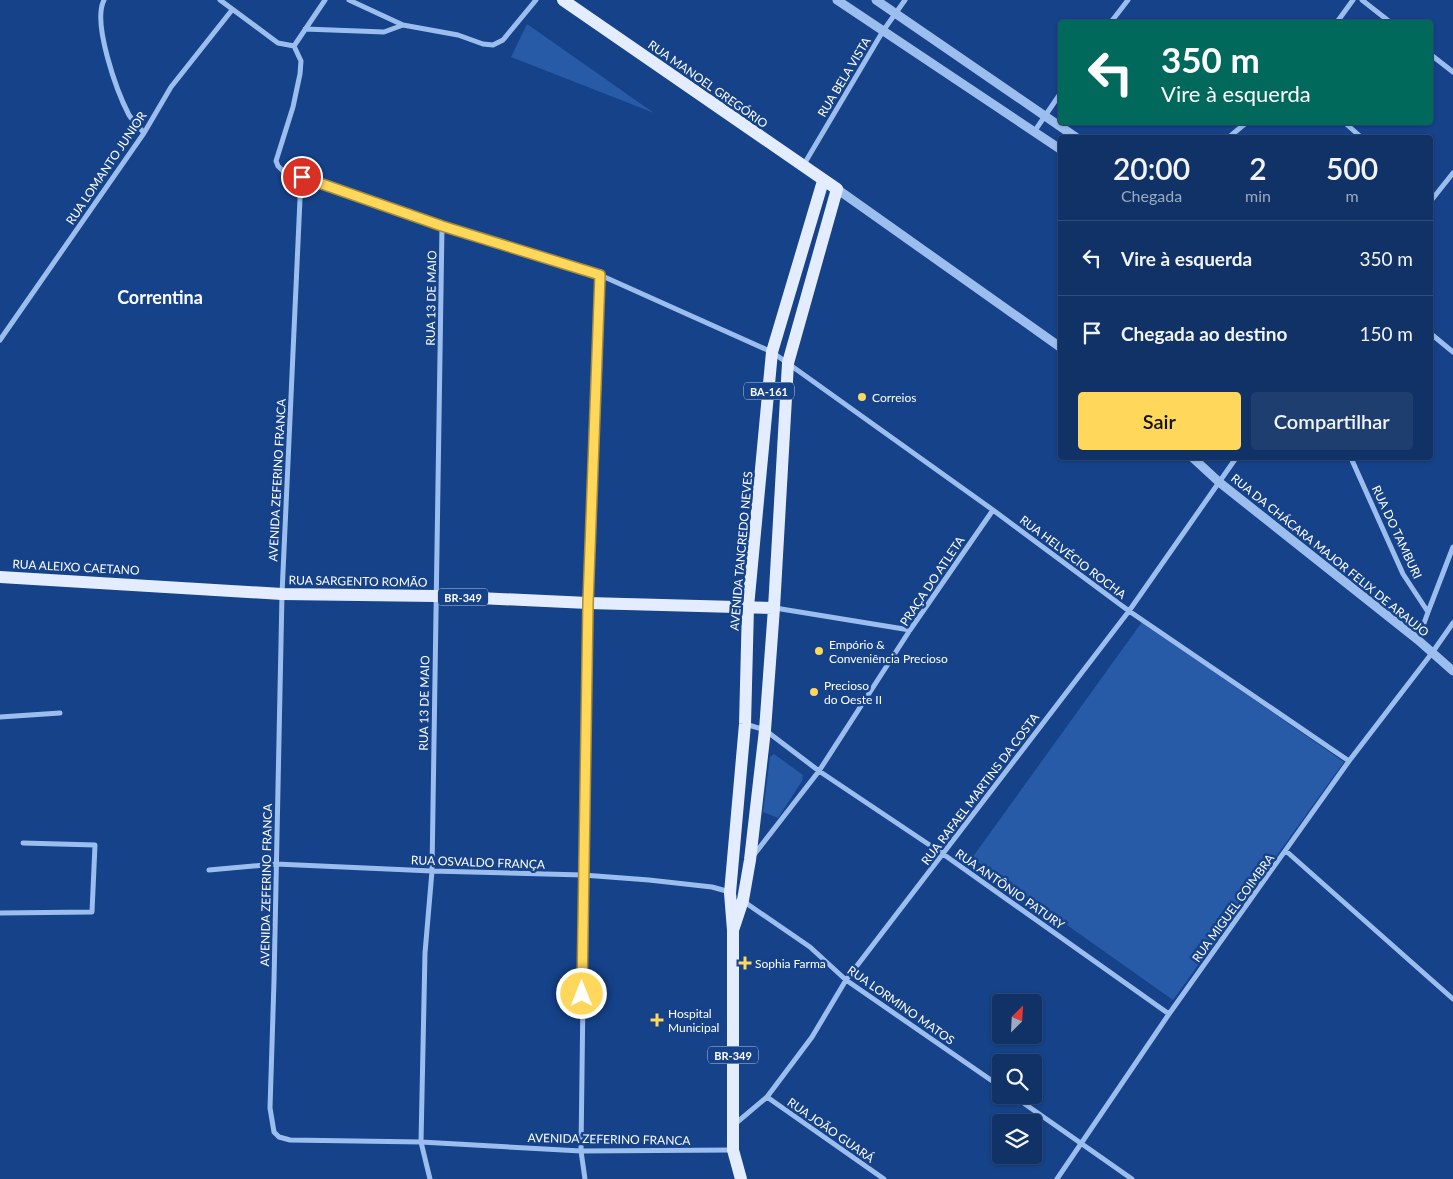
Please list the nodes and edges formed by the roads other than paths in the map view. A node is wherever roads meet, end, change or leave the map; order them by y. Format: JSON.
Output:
{"nodes":[{"id":1,"x":104,"y":0,"type":"edge"},
{"id":2,"x":220,"y":0,"type":"edge"},
{"id":3,"x":325,"y":0,"type":"edge"},
{"id":4,"x":349,"y":0,"type":"edge"},
{"id":5,"x":536,"y":0,"type":"edge"},
{"id":6,"x":563,"y":0,"type":"edge"},
{"id":7,"x":837,"y":0,"type":"edge"},
{"id":8,"x":876,"y":0,"type":"edge"},
{"id":9,"x":905,"y":0,"type":"edge"},
{"id":10,"x":1128,"y":0,"type":"edge"},
{"id":11,"x":1353,"y":0,"type":"edge"},
{"id":12,"x":1362,"y":0,"type":"edge"},
{"id":13,"x":232,"y":10,"type":"junction"},
{"id":14,"x":895,"y":14,"type":"junction"},
{"id":15,"x":1113,"y":20,"type":"edge"},
{"id":16,"x":1338,"y":20,"type":"edge"},
{"id":17,"x":1387,"y":20,"type":"edge"},
{"id":18,"x":403,"y":25,"type":"junction"},
{"id":19,"x":305,"y":28,"type":"junction"},
{"id":20,"x":883,"y":31,"type":"junction"},
{"id":21,"x":294,"y":46,"type":"junction"},
{"id":22,"x":1433,"y":56,"type":"edge"},
{"id":23,"x":1453,"y":72,"type":"edge"},
{"id":24,"x":1058,"y":97,"type":"edge"},
{"id":25,"x":1045,"y":115,"type":"junction"},
{"id":26,"x":1058,"y":124,"type":"edge"},
{"id":27,"x":1059,"y":125,"type":"edge"},
{"id":28,"x":1243,"y":125,"type":"edge"},
{"id":29,"x":1347,"y":125,"type":"edge"},
{"id":30,"x":1034,"y":132,"type":"junction"},
{"id":31,"x":144,"y":133,"type":"junction"},
{"id":32,"x":1073,"y":135,"type":"edge"},
{"id":33,"x":1232,"y":135,"type":"edge"},
{"id":34,"x":1359,"y":135,"type":"edge"},
{"id":35,"x":1058,"y":149,"type":"edge"},
{"id":36,"x":803,"y":166,"type":"junction"},
{"id":37,"x":1453,"y":172,"type":"edge"},
{"id":38,"x":302,"y":177,"type":"junction"},
{"id":39,"x":824,"y":181,"type":"junction"},
{"id":40,"x":837,"y":189,"type":"junction"},
{"id":41,"x":1433,"y":196,"type":"edge"},
{"id":42,"x":442,"y":226,"type":"junction"},
{"id":43,"x":600,"y":275,"type":"junction"},
{"id":44,"x":1433,"y":335,"type":"edge"},
{"id":45,"x":0,"y":339,"type":"edge"},
{"id":46,"x":1058,"y":342,"type":"edge"},
{"id":47,"x":772,"y":352,"type":"junction"},
{"id":48,"x":1453,"y":352,"type":"edge"},
{"id":49,"x":788,"y":364,"type":"junction"},
{"id":50,"x":1195,"y":460,"type":"edge"},
{"id":51,"x":1235,"y":460,"type":"edge"},
{"id":52,"x":1352,"y":460,"type":"edge"},
{"id":53,"x":1219,"y":482,"type":"junction"},
{"id":54,"x":993,"y":510,"type":"junction"},
{"id":55,"x":1453,"y":547,"type":"edge"},
{"id":56,"x":0,"y":577,"type":"edge"},
{"id":57,"x":151,"y":585,"type":"joint"},
{"id":58,"x":282,"y":594,"type":"junction"},
{"id":59,"x":436,"y":596,"type":"junction"},
{"id":60,"x":588,"y":603,"type":"junction"},
{"id":61,"x":748,"y":607,"type":"junction"},
{"id":62,"x":774,"y":608,"type":"junction"},
{"id":63,"x":1129,"y":611,"type":"junction"},
{"id":64,"x":1428,"y":612,"type":"junction"},
{"id":65,"x":1453,"y":623,"type":"edge"},
{"id":66,"x":910,"y":630,"type":"junction"},
{"id":67,"x":1418,"y":640,"type":"junction"},
{"id":68,"x":1432,"y":653,"type":"junction"},
{"id":69,"x":1453,"y":671,"type":"edge"},
{"id":70,"x":60,"y":714,"type":"dead end"},
{"id":71,"x":0,"y":717,"type":"edge"},
{"id":72,"x":745,"y":724,"type":"junction"},
{"id":73,"x":765,"y":730,"type":"junction"},
{"id":74,"x":1349,"y":761,"type":"junction"},
{"id":75,"x":819,"y":771,"type":"junction"},
{"id":76,"x":23,"y":843,"type":"dead end"},
{"id":77,"x":1286,"y":851,"type":"junction"},
{"id":78,"x":943,"y":854,"type":"junction"},
{"id":79,"x":750,"y":860,"type":"junction"},
{"id":80,"x":276,"y":864,"type":"junction"},
{"id":81,"x":210,"y":870,"type":"dead end"},
{"id":82,"x":432,"y":871,"type":"junction"},
{"id":83,"x":583,"y":875,"type":"junction"},
{"id":84,"x":730,"y":892,"type":"junction"},
{"id":85,"x":743,"y":900,"type":"junction"},
{"id":86,"x":0,"y":913,"type":"edge"},
{"id":87,"x":732,"y":930,"type":"junction"},
{"id":88,"x":846,"y":980,"type":"junction"},
{"id":89,"x":1453,"y":999,"type":"edge"},
{"id":90,"x":1170,"y":1014,"type":"junction"},
{"id":91,"x":992,"y":1081,"type":"edge"},
{"id":92,"x":767,"y":1096,"type":"junction"},
{"id":93,"x":1025,"y":1104,"type":"edge"},
{"id":94,"x":733,"y":1126,"type":"junction"},
{"id":95,"x":420,"y":1142,"type":"junction"},
{"id":96,"x":1082,"y":1144,"type":"junction"},
{"id":97,"x":733,"y":1150,"type":"junction"},
{"id":98,"x":581,"y":1151,"type":"junction"},
{"id":99,"x":430,"y":1179,"type":"edge"},
{"id":100,"x":585,"y":1179,"type":"edge"},
{"id":101,"x":740,"y":1179,"type":"edge"},
{"id":102,"x":884,"y":1179,"type":"edge"},
{"id":103,"x":1057,"y":1179,"type":"edge"},
{"id":104,"x":1132,"y":1179,"type":"edge"}],
"edges":[{"from":1,"to":31,"type":"street"},
{"from":2,"to":13,"type":"street"},
{"from":3,"to":19,"type":"street"},
{"from":4,"to":18,"type":"street"},
{"from":5,"to":18,"type":"street"},
{"from":6,"to":36,"type":"main road","name":"RUA MANOEL GREGÓRIO"},
{"from":7,"to":20,"type":"street"},
{"from":8,"to":14,"type":"street"},
{"from":9,"to":14,"type":"street","name":"RUA BELA VISTA"},
{"from":10,"to":15,"type":"street"},
{"from":11,"to":16,"type":"street"},
{"from":12,"to":17,"type":"street"},
{"from":13,"to":21,"type":"street"},
{"from":13,"to":31,"type":"street","name":"RUA LOMANTO JUNIOR"},
{"from":14,"to":20,"type":"street","name":"RUA BELA VISTA"},
{"from":14,"to":25,"type":"street"},
{"from":18,"to":19,"type":"street"},
{"from":19,"to":21,"type":"street"},
{"from":20,"to":30,"type":"street"},
{"from":20,"to":36,"type":"street","name":"RUA BELA VISTA"},
{"from":21,"to":38,"type":"street","name":"RUA HELVÉCIO ROCHA"},
{"from":22,"to":23,"type":"street"},
{"from":24,"to":25,"type":"street"},
{"from":25,"to":26,"type":"street"},
{"from":25,"to":30,"type":"street"},
{"from":27,"to":32,"type":"street"},
{"from":28,"to":33,"type":"street"},
{"from":29,"to":34,"type":"street"},
{"from":30,"to":35,"type":"street"},
{"from":31,"to":45,"type":"street","name":"RUA LOMANTO JUNIOR"},
{"from":36,"to":39,"type":"main road","name":"RUA MANOEL GREGÓRIO"},
{"from":37,"to":41,"type":"street"},
{"from":38,"to":42,"type":"street","name":"RUA HELVÉCIO ROCHA"},
{"from":38,"to":58,"type":"street","name":"AVENIDA ZEFERINO FRANCA"},
{"from":39,"to":40,"type":"main road","name":"RUA MANOEL GREGÓRIO"},
{"from":39,"to":47,"type":"main road","name":"AVENIDA TANCREDO NEVES","number":"BA-161"},
{"from":40,"to":46,"type":"street"},
{"from":40,"to":49,"type":"main road","name":"AVENIDA TANCREDO NEVES","number":"BA-161"},
{"from":42,"to":43,"type":"street","name":"RUA HELVÉCIO ROCHA"},
{"from":42,"to":59,"type":"street","name":"RUA 13 DE MAIO"},
{"from":43,"to":47,"type":"street","name":"RUA HELVÉCIO ROCHA"},
{"from":43,"to":60,"type":"street"},
{"from":44,"to":48,"type":"street"},
{"from":47,"to":49,"type":"street","name":"RUA HELVÉCIO ROCHA"},
{"from":47,"to":61,"type":"main road","name":"AVENIDA TANCREDO NEVES","number":"BA-161"},
{"from":49,"to":54,"type":"street","name":"RUA HELVÉCIO ROCHA"},
{"from":49,"to":62,"type":"main road","name":"AVENIDA TANCREDO NEVES","number":"BA-161"},
{"from":50,"to":53,"type":"street","name":"RUA DA CHÁCARA MAJOR FELIX DE ARAUJO"},
{"from":51,"to":53,"type":"street","name":"RUA RAFAEL MARTINS DA COSTA"},
{"from":52,"to":64,"type":"street","name":"RUA DO TAMBURI"},
{"from":53,"to":63,"type":"street","name":"RUA RAFAEL MARTINS DA COSTA"},
{"from":53,"to":67,"type":"street","name":"RUA DA CHÁCARA MAJOR FELIX DE ARAUJO"},
{"from":54,"to":63,"type":"street","name":"RUA HELVÉCIO ROCHA"},
{"from":54,"to":66,"type":"street","name":"PRAÇA DO ATLETA"},
{"from":55,"to":64,"type":"street"},
{"from":56,"to":57,"type":"main road","name":"RUA ALEIXO CAETANO","number":"BR-349"},
{"from":57,"to":58,"type":"main road","name":"RUA SARGENTO ROMÃO","number":"BR-349"},
{"from":58,"to":59,"type":"main road","name":"RUA SARGENTO ROMÃO","number":"BR-349"},
{"from":58,"to":80,"type":"street","name":"AVENIDA ZEFERINO FRANCA"},
{"from":59,"to":60,"type":"main road","name":"RUA SARGENTO ROMÃO","number":"BR-349"},
{"from":59,"to":82,"type":"street","name":"RUA 13 DE MAIO"},
{"from":60,"to":61,"type":"main road","name":"RUA SARGENTO ROMÃO","number":"BR-349"},
{"from":60,"to":83,"type":"street"},
{"from":61,"to":62,"type":"main road","name":"RUA SARGENTO ROMÃO","number":"BR-349"},
{"from":61,"to":72,"type":"main road","name":"AVENIDA TANCREDO NEVES","number":"BR-349"},
{"from":62,"to":66,"type":"street"},
{"from":62,"to":73,"type":"main road","name":"AVENIDA TANCREDO NEVES","number":"BR-349"},
{"from":63,"to":74,"type":"street","name":"RUA HELVÉCIO ROCHA"},
{"from":63,"to":78,"type":"street","name":"RUA RAFAEL MARTINS DA COSTA"},
{"from":64,"to":67,"type":"street"},
{"from":65,"to":68,"type":"street","name":"RUA MIGUEL COIMBRA"},
{"from":66,"to":75,"type":"street","name":"PRAÇA DO ATLETA"},
{"from":67,"to":68,"type":"street","name":"RUA DA CHÁCARA MAJOR FELIX DE ARAUJO"},
{"from":68,"to":69,"type":"street","name":"RUA DA CHÁCARA MAJOR FELIX DE ARAUJO"},
{"from":68,"to":74,"type":"street","name":"RUA MIGUEL COIMBRA"},
{"from":70,"to":71,"type":"street"},
{"from":72,"to":73,"type":"street"},
{"from":72,"to":84,"type":"main road","name":"AVENIDA TANCREDO NEVES","number":"BR-349"},
{"from":73,"to":75,"type":"street","name":"RUA ANTÔNIO PATURY"},
{"from":73,"to":79,"type":"main road","name":"AVENIDA TANCREDO NEVES","number":"BR-349"},
{"from":74,"to":77,"type":"street","name":"RUA MIGUEL COIMBRA"},
{"from":75,"to":78,"type":"street","name":"RUA ANTÔNIO PATURY"},
{"from":75,"to":79,"type":"street","name":"PRAÇA DO ATLETA"},
{"from":76,"to":86,"type":"street"},
{"from":77,"to":89,"type":"street"},
{"from":77,"to":90,"type":"street","name":"RUA MIGUEL COIMBRA"},
{"from":78,"to":88,"type":"street","name":"RUA RAFAEL MARTINS DA COSTA"},
{"from":78,"to":90,"type":"street","name":"RUA ANTÔNIO PATURY"},
{"from":79,"to":85,"type":"main road","name":"AVENIDA TANCREDO NEVES","number":"BR-349"},
{"from":80,"to":81,"type":"street","name":"RUA OSVALDO FRANÇA"},
{"from":80,"to":82,"type":"street","name":"RUA OSVALDO FRANÇA"},
{"from":80,"to":95,"type":"street","name":"AVENIDA ZEFERINO FRANCA"},
{"from":82,"to":83,"type":"street","name":"RUA OSVALDO FRANÇA"},
{"from":82,"to":95,"type":"street","name":"RUA 13 DE MAIO"},
{"from":83,"to":84,"type":"street","name":"RUA OSVALDO FRANÇA"},
{"from":83,"to":98,"type":"street"},
{"from":84,"to":85,"type":"street","name":"RUA OSVALDO FRANÇA"},
{"from":84,"to":87,"type":"main road","name":"AVENIDA TANCREDO NEVES","number":"BR-349"},
{"from":85,"to":87,"type":"main road","name":"AVENIDA TANCREDO NEVES","number":"BR-349"},
{"from":85,"to":88,"type":"street","name":"RUA LORMINO MATOS"},
{"from":87,"to":94,"type":"main road","name":"AVENIDA TANCREDO NEVES","number":"BR-349"},
{"from":88,"to":91,"type":"street","name":"RUA LORMINO MATOS"},
{"from":88,"to":92,"type":"street","name":"RUA RAFAEL MARTINS DA COSTA"},
{"from":90,"to":96,"type":"street","name":"RUA MIGUEL COIMBRA"},
{"from":92,"to":94,"type":"street","name":"RUA RAFAEL MARTINS DA COSTA"},
{"from":92,"to":102,"type":"street","name":"RUA JOÃO GUARÁ"},
{"from":93,"to":96,"type":"street"},
{"from":94,"to":97,"type":"main road","name":"AVENIDA TANCREDO NEVES","number":"BR-349"},
{"from":95,"to":98,"type":"street","name":"AVENIDA ZEFERINO FRANCA"},
{"from":95,"to":99,"type":"street","name":"RUA 13 DE MAIO"},
{"from":96,"to":103,"type":"street","name":"RUA MIGUEL COIMBRA"},
{"from":96,"to":104,"type":"street"},
{"from":97,"to":98,"type":"street","name":"AVENIDA ZEFERINO FRANCA"},
{"from":97,"to":101,"type":"main road","name":"AVENIDA TANCREDO NEVES","number":"BR-349"},
{"from":98,"to":100,"type":"street"}]}
